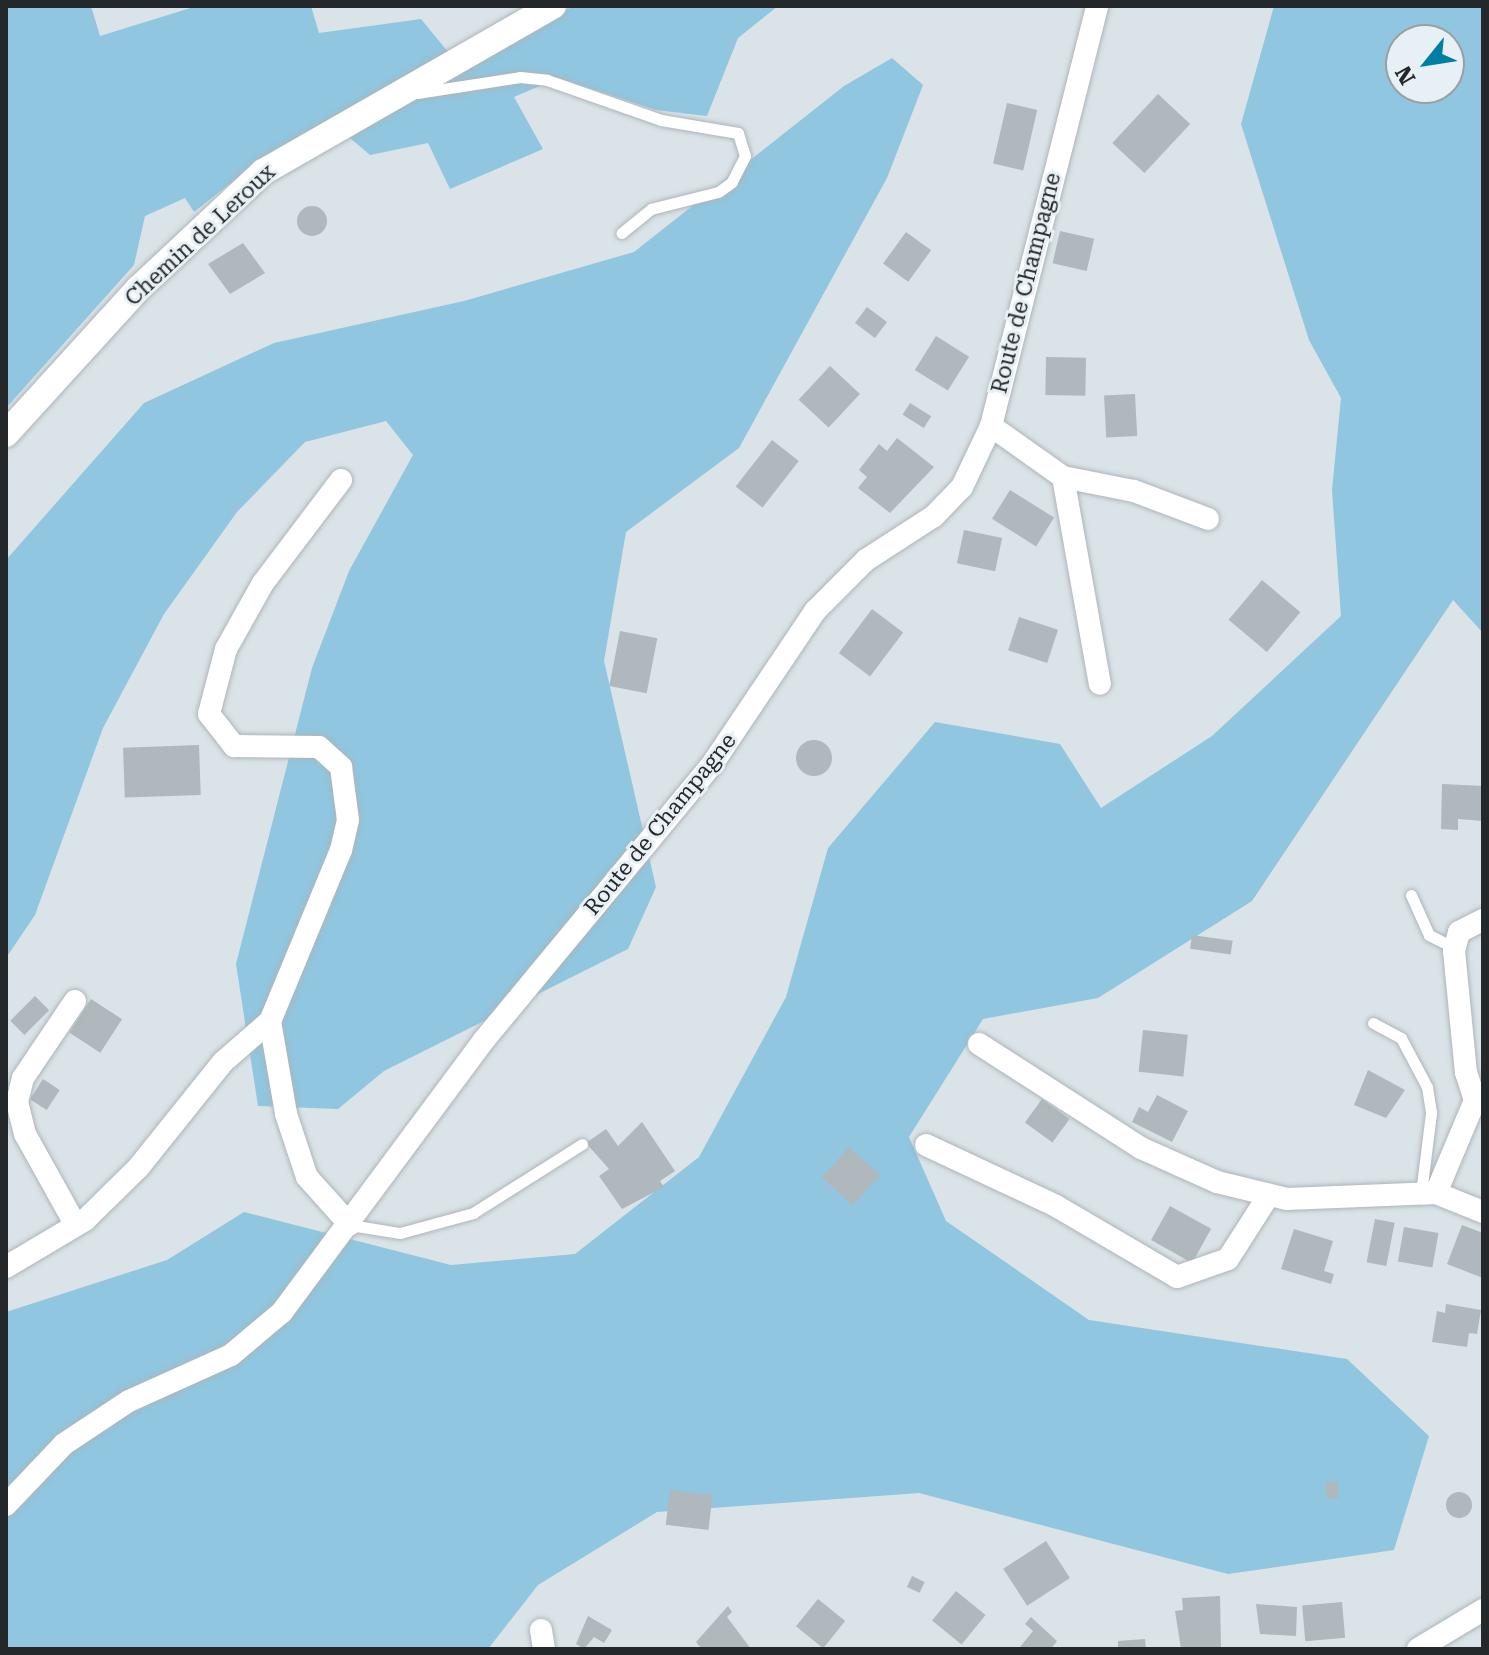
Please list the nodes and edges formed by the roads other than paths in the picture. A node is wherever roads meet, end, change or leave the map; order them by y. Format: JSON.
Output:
{"nodes":[{"id":1,"x":553,"y":6,"type":"edge"},
{"id":2,"x":1097,"y":6,"type":"edge"},
{"id":3,"x":393,"y":95,"type":"junction"},
{"id":4,"x":621,"y":233,"type":"dead end"},
{"id":5,"x":991,"y":426,"type":"junction"},
{"id":6,"x":6,"y":434,"type":"edge"},
{"id":7,"x":1063,"y":477,"type":"junction"},
{"id":8,"x":341,"y":480,"type":"dead end"},
{"id":9,"x":1208,"y":519,"type":"dead end"},
{"id":10,"x":1100,"y":684,"type":"dead end"},
{"id":11,"x":1411,"y":895,"type":"dead end"},
{"id":12,"x":1483,"y":920,"type":"edge"},
{"id":13,"x":1455,"y":948,"type":"junction"},
{"id":14,"x":75,"y":1001,"type":"dead end"},
{"id":15,"x":270,"y":1021,"type":"junction"},
{"id":16,"x":1373,"y":1023,"type":"dead end"},
{"id":17,"x":979,"y":1044,"type":"dead end"},
{"id":18,"x":582,"y":1144,"type":"dead end"},
{"id":19,"x":926,"y":1145,"type":"dead end"},
{"id":20,"x":1428,"y":1193,"type":"junction"},
{"id":21,"x":1267,"y":1198,"type":"junction"},
{"id":22,"x":1483,"y":1212,"type":"edge"},
{"id":23,"x":75,"y":1224,"type":"junction"},
{"id":24,"x":350,"y":1225,"type":"junction"},
{"id":25,"x":6,"y":1267,"type":"edge"},
{"id":26,"x":6,"y":1505,"type":"edge"},
{"id":27,"x":1483,"y":1610,"type":"edge"},
{"id":28,"x":1418,"y":1649,"type":"edge"}],
"edges":[{"from":1,"to":3,"type":"street","name":"Chemin de Leroux"},
{"from":2,"to":5,"type":"street","name":"Route de Champagne"},
{"from":3,"to":4,"type":"lane"},
{"from":3,"to":6,"type":"street","name":"Chemin de Leroux"},
{"from":5,"to":7,"type":"street"},
{"from":5,"to":24,"type":"street","name":"Route de Champagne"},
{"from":7,"to":9,"type":"street"},
{"from":7,"to":10,"type":"street"},
{"from":8,"to":15,"type":"street"},
{"from":11,"to":13,"type":"lane"},
{"from":12,"to":13,"type":"street"},
{"from":13,"to":20,"type":"street"},
{"from":14,"to":23,"type":"street"},
{"from":15,"to":23,"type":"street"},
{"from":15,"to":24,"type":"street"},
{"from":16,"to":20,"type":"lane"},
{"from":17,"to":21,"type":"street"},
{"from":18,"to":24,"type":"lane"},
{"from":19,"to":21,"type":"street"},
{"from":20,"to":21,"type":"street"},
{"from":20,"to":22,"type":"street"},
{"from":23,"to":25,"type":"street"},
{"from":24,"to":26,"type":"street","name":"Route de Champagne"},
{"from":27,"to":28,"type":"street"}]}
